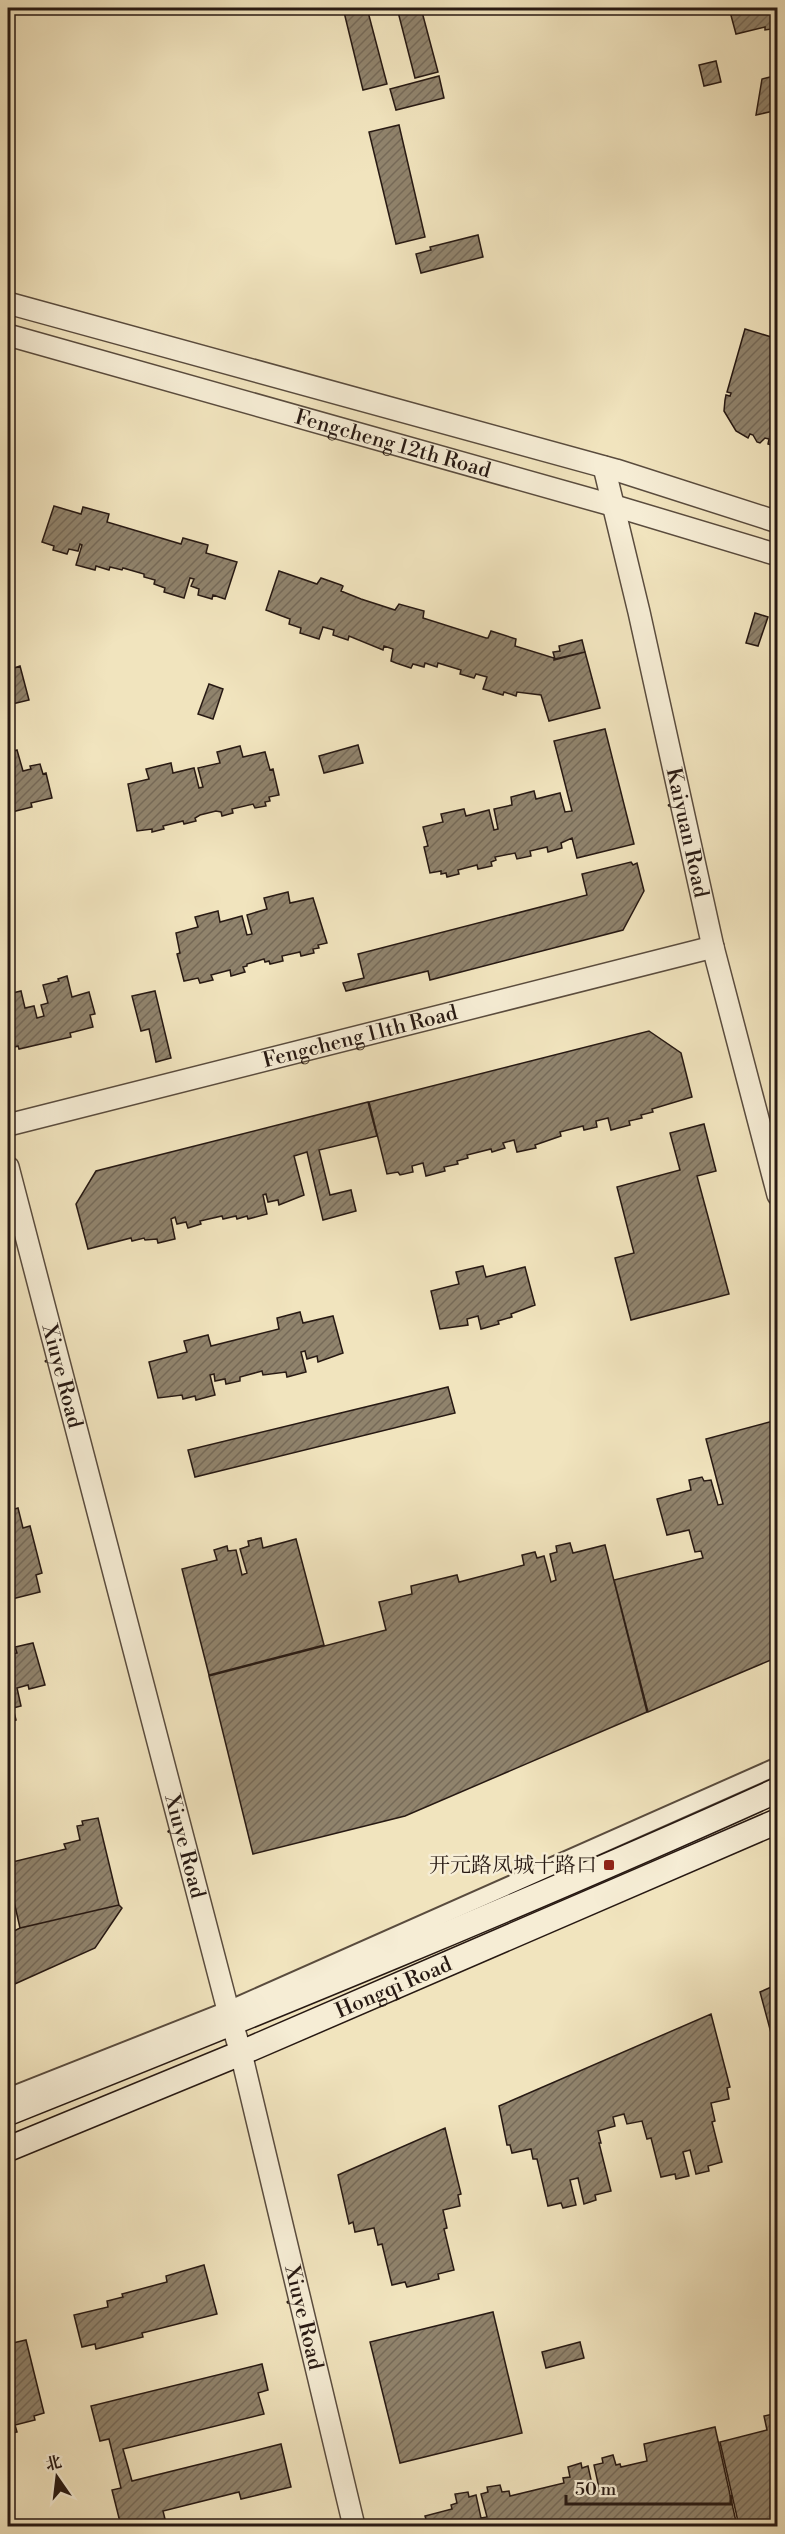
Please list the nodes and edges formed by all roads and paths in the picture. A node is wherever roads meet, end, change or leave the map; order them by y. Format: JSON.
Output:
{"nodes":[{"id":1,"x":8,"y":303,"type":"edge"},
{"id":2,"x":8,"y":335,"type":"edge"},
{"id":3,"x":604,"y":467,"type":"junction"},
{"id":4,"x":615,"y":506,"type":"junction"},
{"id":5,"x":777,"y":522,"type":"edge"},
{"id":6,"x":777,"y":555,"type":"edge"},
{"id":7,"x":713,"y":947,"type":"junction"},
{"id":8,"x":8,"y":1125,"type":"edge"},
{"id":9,"x":8,"y":1167,"type":"edge"},
{"id":10,"x":777,"y":1195,"type":"edge"},
{"id":11,"x":777,"y":1766,"type":"edge"},
{"id":12,"x":777,"y":1790,"type":"edge"},
{"id":13,"x":777,"y":1821,"type":"edge"},
{"id":14,"x":230,"y":2017,"type":"junction"},
{"id":15,"x":241,"y":2053,"type":"junction"},
{"id":16,"x":8,"y":2097,"type":"edge"},
{"id":17,"x":8,"y":2114,"type":"edge"},
{"id":18,"x":8,"y":2149,"type":"edge"},
{"id":19,"x":354,"y":2526,"type":"edge"}],
"edges":[{"from":1,"to":3,"type":"street","name":"Fengcheng 12th Road"},
{"from":2,"to":4,"type":"street","name":"Fengcheng 12th Road"},
{"from":3,"to":4,"type":"street","name":"Kaiyuan Road"},
{"from":3,"to":5,"type":"street","name":"Fengcheng 12th Road"},
{"from":4,"to":6,"type":"street","name":"Fengcheng 12th Road"},
{"from":4,"to":7,"type":"street","name":"Kaiyuan Road"},
{"from":7,"to":8,"type":"street","name":"Fengcheng 11th Road"},
{"from":7,"to":10,"type":"street","name":"Kaiyuan Road"},
{"from":9,"to":14,"type":"street","name":"Xiuye Road"},
{"from":11,"to":14,"type":"street"},
{"from":12,"to":14,"type":"main road","name":"Hongqi Road"},
{"from":13,"to":15,"type":"main road","name":"Hongqi Road"},
{"from":14,"to":15,"type":"street","name":"Xiuye Road"},
{"from":14,"to":16,"type":"street"},
{"from":14,"to":17,"type":"main road","name":"Hongqi Road"},
{"from":15,"to":18,"type":"main road","name":"Hongqi Road"},
{"from":15,"to":19,"type":"street","name":"Xiuye Road"}]}
